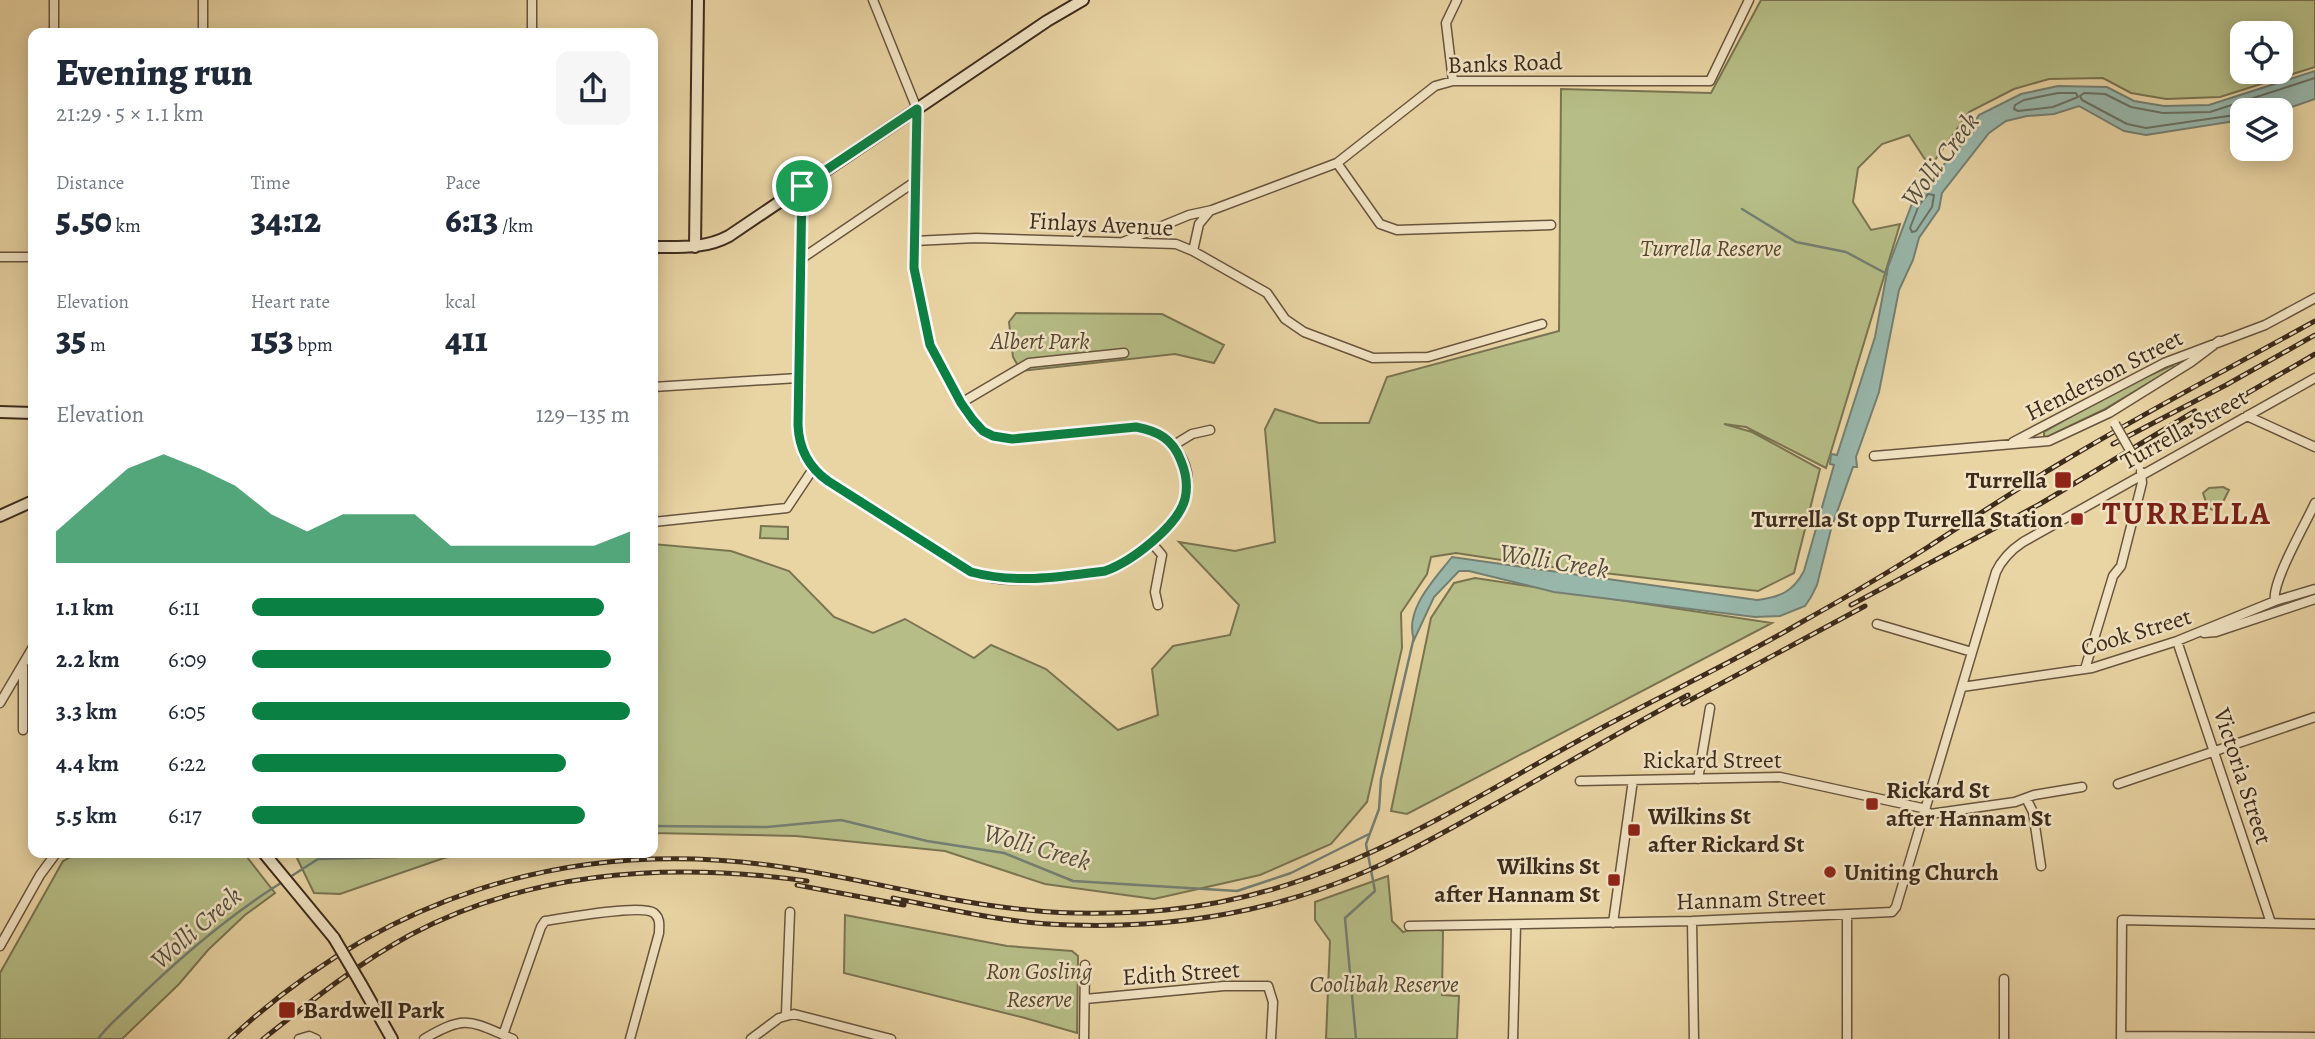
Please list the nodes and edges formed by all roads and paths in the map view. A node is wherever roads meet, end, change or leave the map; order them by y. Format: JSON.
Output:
{"nodes":[{"id":1,"x":54,"y":0,"type":"edge"},
{"id":2,"x":203,"y":0,"type":"edge"},
{"id":3,"x":532,"y":0,"type":"edge"},
{"id":4,"x":698,"y":0,"type":"edge"},
{"id":5,"x":873,"y":0,"type":"edge"},
{"id":6,"x":1083,"y":0,"type":"edge"},
{"id":7,"x":1457,"y":0,"type":"edge"},
{"id":8,"x":1749,"y":0,"type":"edge"},
{"id":9,"x":54,"y":28,"type":"edge"},
{"id":10,"x":203,"y":28,"type":"edge"},
{"id":11,"x":532,"y":28,"type":"edge"},
{"id":12,"x":1453,"y":81,"type":"junction"},
{"id":13,"x":917,"y":109,"type":"junction"},
{"id":14,"x":1337,"y":163,"type":"junction"},
{"id":15,"x":916,"y":181,"type":"junction"},
{"id":16,"x":802,"y":186,"type":"junction"},
{"id":17,"x":1212,"y":209,"type":"junction"},
{"id":18,"x":1551,"y":225,"type":"dead end"},
{"id":19,"x":914,"y":241,"type":"junction"},
{"id":20,"x":1122,"y":242,"type":"junction"},
{"id":21,"x":658,"y":247,"type":"edge"},
{"id":22,"x":695,"y":247,"type":"junction"},
{"id":23,"x":1193,"y":251,"type":"junction"},
{"id":24,"x":0,"y":257,"type":"edge"},
{"id":25,"x":28,"y":257,"type":"edge"},
{"id":26,"x":801,"y":259,"type":"junction"},
{"id":27,"x":2315,"y":298,"type":"edge"},
{"id":28,"x":1542,"y":324,"type":"dead end"},
{"id":29,"x":2219,"y":341,"type":"junction"},
{"id":30,"x":1124,"y":353,"type":"dead end"},
{"id":31,"x":798,"y":378,"type":"junction"},
{"id":32,"x":2315,"y":378,"type":"edge"},
{"id":33,"x":658,"y":387,"type":"edge"},
{"id":34,"x":961,"y":403,"type":"junction"},
{"id":35,"x":0,"y":412,"type":"edge"},
{"id":36,"x":28,"y":413,"type":"edge"},
{"id":37,"x":2109,"y":413,"type":"junction"},
{"id":38,"x":2247,"y":416,"type":"junction"},
{"id":39,"x":1210,"y":430,"type":"dead end"},
{"id":40,"x":1174,"y":445,"type":"junction"},
{"id":41,"x":2007,"y":445,"type":"junction"},
{"id":42,"x":2315,"y":447,"type":"edge"},
{"id":43,"x":1874,"y":456,"type":"dead end"},
{"id":44,"x":813,"y":469,"type":"junction"},
{"id":45,"x":2142,"y":475,"type":"junction"},
{"id":46,"x":28,"y":503,"type":"edge"},
{"id":47,"x":2315,"y":503,"type":"edge"},
{"id":48,"x":0,"y":516,"type":"edge"},
{"id":49,"x":658,"y":522,"type":"edge"},
{"id":50,"x":1151,"y":542,"type":"junction"},
{"id":51,"x":2002,"y":560,"type":"joint"},
{"id":52,"x":2315,"y":589,"type":"edge"},
{"id":53,"x":2315,"y":598,"type":"edge"},
{"id":54,"x":2275,"y":601,"type":"junction"},
{"id":55,"x":1158,"y":605,"type":"dead end"},
{"id":56,"x":1877,"y":624,"type":"dead end"},
{"id":57,"x":2201,"y":633,"type":"junction"},
{"id":58,"x":2177,"y":641,"type":"junction"},
{"id":59,"x":1972,"y":652,"type":"junction"},
{"id":60,"x":28,"y":656,"type":"edge"},
{"id":61,"x":23,"y":664,"type":"junction"},
{"id":62,"x":2085,"y":669,"type":"junction"},
{"id":63,"x":1962,"y":688,"type":"junction"},
{"id":64,"x":0,"y":703,"type":"edge"},
{"id":65,"x":1710,"y":708,"type":"dead end"},
{"id":66,"x":2315,"y":717,"type":"edge"},
{"id":67,"x":23,"y":730,"type":"dead end"},
{"id":68,"x":2214,"y":750,"type":"junction"},
{"id":69,"x":1698,"y":779,"type":"junction"},
{"id":70,"x":1633,"y":780,"type":"junction"},
{"id":71,"x":1580,"y":781,"type":"dead end"},
{"id":72,"x":2118,"y":784,"type":"dead end"},
{"id":73,"x":2082,"y":787,"type":"dead end"},
{"id":74,"x":2026,"y":798,"type":"junction"},
{"id":75,"x":1925,"y":810,"type":"junction"},
{"id":76,"x":53,"y":858,"type":"edge"},
{"id":77,"x":268,"y":858,"type":"edge"},
{"id":78,"x":2041,"y":866,"type":"dead end"},
{"id":79,"x":790,"y":912,"type":"dead end"},
{"id":80,"x":1847,"y":914,"type":"junction"},
{"id":81,"x":1692,"y":921,"type":"junction"},
{"id":82,"x":1613,"y":923,"type":"junction"},
{"id":83,"x":2271,"y":923,"type":"junction"},
{"id":84,"x":2315,"y":924,"type":"edge"},
{"id":85,"x":1516,"y":925,"type":"junction"},
{"id":86,"x":1409,"y":926,"type":"dead end"},
{"id":87,"x":0,"y":946,"type":"edge"},
{"id":88,"x":1085,"y":965,"type":"dead end"},
{"id":89,"x":2004,"y":979,"type":"dead end"},
{"id":90,"x":1085,"y":999,"type":"junction"},
{"id":91,"x":786,"y":1014,"type":"junction"},
{"id":92,"x":503,"y":1035,"type":"junction"},
{"id":93,"x":2315,"y":1037,"type":"edge"},
{"id":94,"x":2121,"y":1038,"type":"edge"},
{"id":95,"x":299,"y":1039,"type":"edge"},
{"id":96,"x":316,"y":1039,"type":"edge"},
{"id":97,"x":392,"y":1039,"type":"edge"},
{"id":98,"x":424,"y":1039,"type":"edge"},
{"id":99,"x":513,"y":1039,"type":"edge"},
{"id":100,"x":630,"y":1039,"type":"edge"},
{"id":101,"x":751,"y":1039,"type":"edge"},
{"id":102,"x":891,"y":1039,"type":"edge"},
{"id":103,"x":1084,"y":1039,"type":"edge"},
{"id":104,"x":1271,"y":1039,"type":"edge"},
{"id":105,"x":1513,"y":1039,"type":"edge"},
{"id":106,"x":1694,"y":1039,"type":"edge"},
{"id":107,"x":1847,"y":1039,"type":"edge"},
{"id":108,"x":2004,"y":1039,"type":"edge"}],
"edges":[{"from":1,"to":9,"type":"street"},
{"from":2,"to":10,"type":"street"},
{"from":3,"to":11,"type":"street"},
{"from":4,"to":22,"type":"main road"},
{"from":5,"to":13,"type":"street"},
{"from":6,"to":13,"type":"main road"},
{"from":7,"to":12,"type":"street"},
{"from":8,"to":12,"type":"street","name":"Banks Road"},
{"from":12,"to":14,"type":"street","name":"Banks Road"},
{"from":13,"to":15,"type":"street"},
{"from":13,"to":16,"type":"main road"},
{"from":14,"to":17,"type":"street","name":"Banks Road"},
{"from":14,"to":18,"type":"street"},
{"from":15,"to":19,"type":"street"},
{"from":15,"to":26,"type":"street"},
{"from":16,"to":22,"type":"main road"},
{"from":16,"to":26,"type":"street"},
{"from":17,"to":20,"type":"street","name":"Banks Road"},
{"from":17,"to":23,"type":"street"},
{"from":19,"to":20,"type":"street","name":"Finlays Avenue"},
{"from":19,"to":34,"type":"street"},
{"from":20,"to":23,"type":"street","name":"Finlays Avenue"},
{"from":21,"to":22,"type":"main road"},
{"from":23,"to":28,"type":"street","name":"Finlays Avenue"},
{"from":24,"to":25,"type":"street"},
{"from":26,"to":31,"type":"street"},
{"from":27,"to":29,"type":"street","name":"Henderson Street"},
{"from":29,"to":37,"type":"street","name":"Henderson Street"},
{"from":29,"to":41,"type":"street","name":"Henderson Street"},
{"from":30,"to":34,"type":"street"},
{"from":31,"to":33,"type":"street"},
{"from":31,"to":44,"type":"street"},
{"from":32,"to":38,"type":"street","name":"Turrella Street"},
{"from":34,"to":40,"type":"street"},
{"from":35,"to":36,"type":"main road"},
{"from":37,"to":41,"type":"street","name":"Henderson Street"},
{"from":37,"to":45,"type":"street","bridge":true},
{"from":38,"to":42,"type":"street"},
{"from":38,"to":45,"type":"street","name":"Turrella Street"},
{"from":39,"to":40,"type":"street"},
{"from":40,"to":50,"type":"street"},
{"from":41,"to":43,"type":"street","name":"Henderson Street"},
{"from":44,"to":49,"type":"street"},
{"from":44,"to":50,"type":"street"},
{"from":45,"to":51,"type":"street","name":"Turrella Street"},
{"from":45,"to":62,"type":"street"},
{"from":46,"to":48,"type":"main road"},
{"from":47,"to":54,"type":"street"},
{"from":50,"to":55,"type":"street"},
{"from":51,"to":59,"type":"street","name":"Hannam Street"},
{"from":52,"to":54,"type":"street","name":"Cook Street"},
{"from":53,"to":57,"type":"street"},
{"from":54,"to":57,"type":"street","name":"Cook Street"},
{"from":56,"to":59,"type":"street"},
{"from":57,"to":58,"type":"street","name":"Cook Street"},
{"from":58,"to":62,"type":"street","name":"Cook Street"},
{"from":58,"to":68,"type":"street","name":"Victoria Street"},
{"from":59,"to":63,"type":"street","name":"Hannam Street"},
{"from":60,"to":61,"type":"street"},
{"from":61,"to":64,"type":"street"},
{"from":61,"to":67,"type":"street"},
{"from":62,"to":63,"type":"street","name":"Cook Street"},
{"from":63,"to":75,"type":"street","name":"Hannam Street"},
{"from":65,"to":69,"type":"street"},
{"from":66,"to":68,"type":"street"},
{"from":68,"to":72,"type":"street"},
{"from":68,"to":83,"type":"street","name":"Victoria Street"},
{"from":69,"to":70,"type":"street","name":"Rickard Street"},
{"from":69,"to":75,"type":"street","name":"Rickard Street"},
{"from":70,"to":71,"type":"street","name":"Rickard Street"},
{"from":70,"to":82,"type":"street"},
{"from":73,"to":74,"type":"street","name":"Rickard Street"},
{"from":74,"to":75,"type":"street","name":"Rickard Street"},
{"from":74,"to":78,"type":"street"},
{"from":75,"to":80,"type":"street","name":"Hannam Street"},
{"from":76,"to":87,"type":"street"},
{"from":77,"to":97,"type":"main road","bridge":true},
{"from":79,"to":91,"type":"street"},
{"from":80,"to":81,"type":"street","name":"Hannam Street"},
{"from":80,"to":107,"type":"street"},
{"from":81,"to":82,"type":"street","name":"Hannam Street"},
{"from":81,"to":106,"type":"street"},
{"from":82,"to":85,"type":"street","name":"Hannam Street"},
{"from":83,"to":84,"type":"street"},
{"from":83,"to":94,"type":"street"},
{"from":85,"to":86,"type":"street","name":"Hannam Street"},
{"from":85,"to":105,"type":"street"},
{"from":88,"to":90,"type":"street"},
{"from":89,"to":108,"type":"street"},
{"from":90,"to":103,"type":"street"},
{"from":90,"to":104,"type":"street","name":"Edith Street"},
{"from":91,"to":101,"type":"street"},
{"from":91,"to":102,"type":"street"},
{"from":92,"to":98,"type":"street"},
{"from":92,"to":99,"type":"street"},
{"from":92,"to":100,"type":"street"},
{"from":93,"to":94,"type":"street"},
{"from":95,"to":96,"type":"street"}]}
